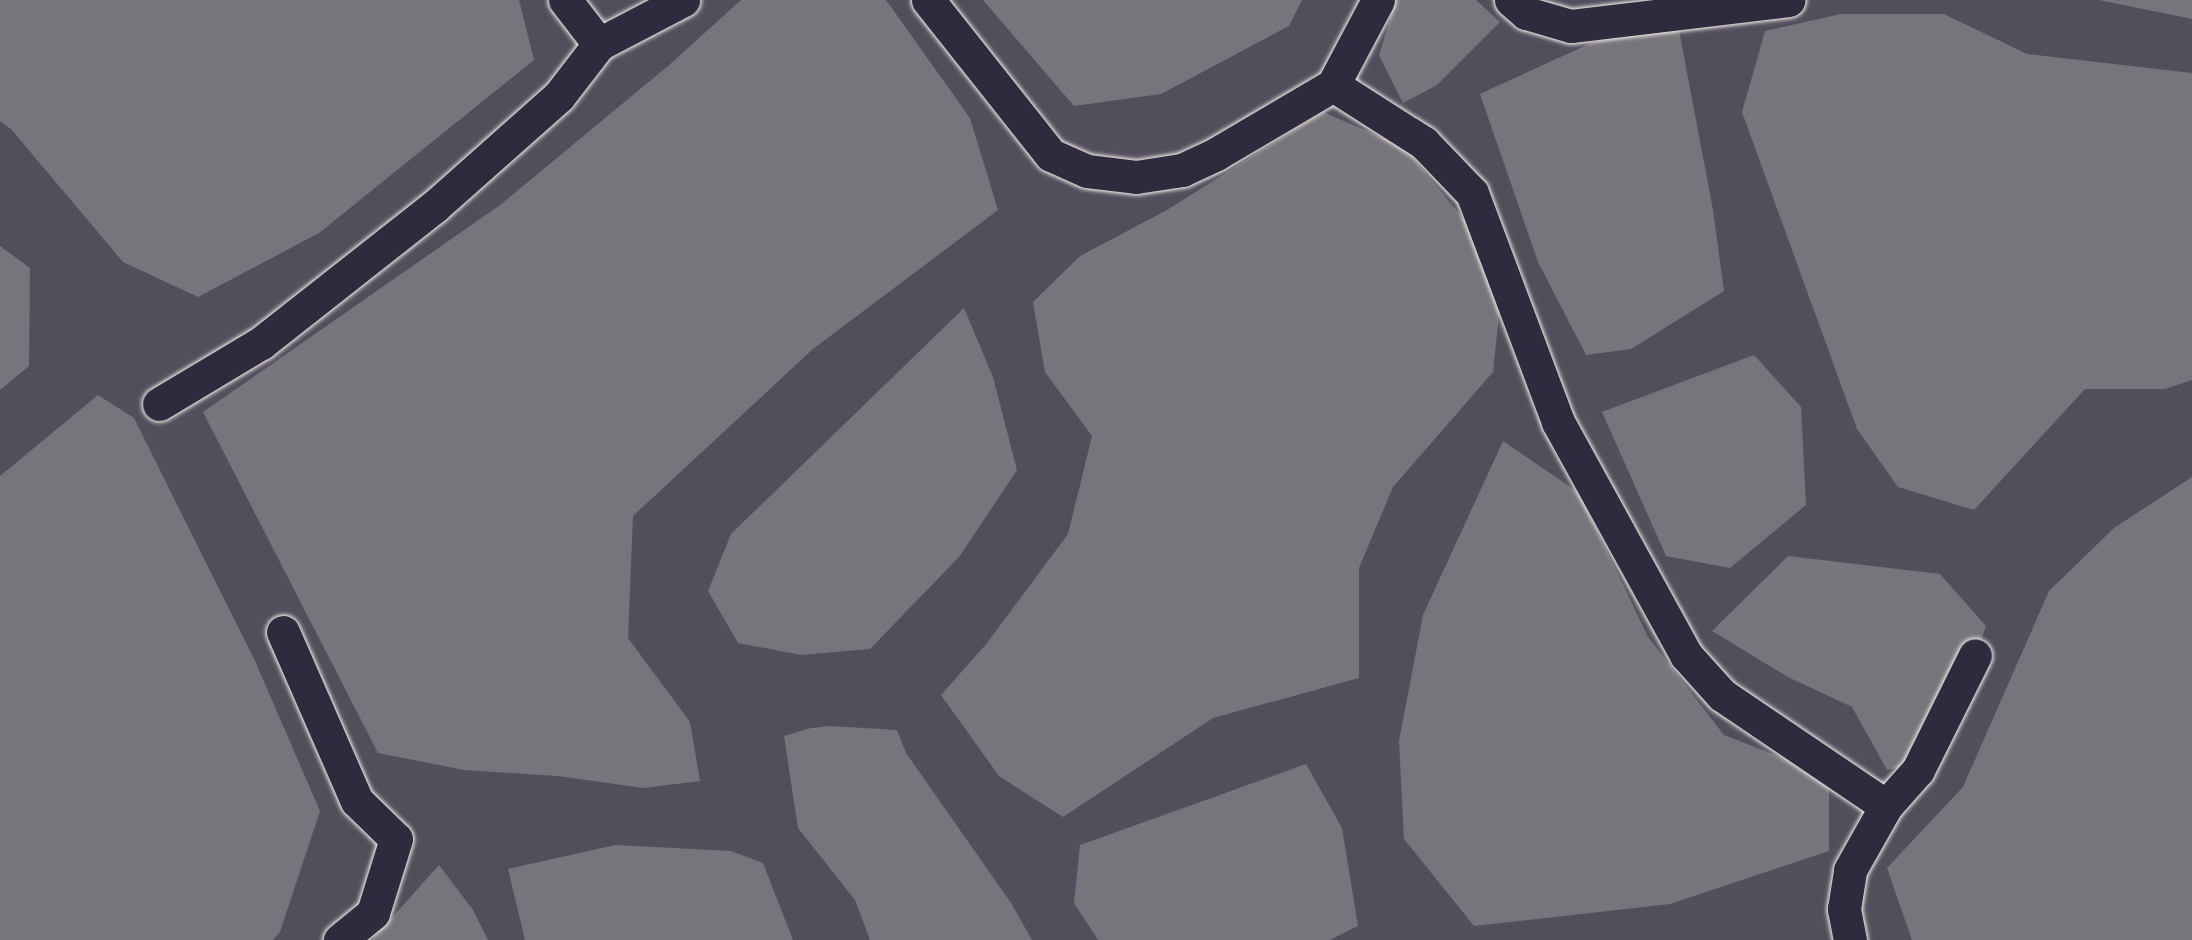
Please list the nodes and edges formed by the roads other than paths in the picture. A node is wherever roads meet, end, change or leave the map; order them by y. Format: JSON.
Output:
{"nodes":[{"id":1,"x":565,"y":0,"type":"edge"},
{"id":2,"x":683,"y":0,"type":"edge"},
{"id":3,"x":928,"y":0,"type":"edge"},
{"id":4,"x":1378,"y":0,"type":"edge"},
{"id":5,"x":1511,"y":0,"type":"edge"},
{"id":6,"x":1788,"y":0,"type":"edge"},
{"id":7,"x":599,"y":44,"type":"junction"},
{"id":8,"x":1332,"y":85,"type":"junction"},
{"id":9,"x":159,"y":404,"type":"dead end"},
{"id":10,"x":283,"y":632,"type":"dead end"},
{"id":11,"x":1975,"y":655,"type":"dead end"},
{"id":12,"x":1886,"y":806,"type":"junction"},
{"id":13,"x":340,"y":940,"type":"edge"},
{"id":14,"x":1851,"y":940,"type":"edge"}],
"edges":[{"from":1,"to":7,"type":"lane"},
{"from":2,"to":7,"type":"lane"},
{"from":3,"to":8,"type":"lane"},
{"from":4,"to":8,"type":"lane"},
{"from":5,"to":6,"type":"lane"},
{"from":7,"to":9,"type":"lane"},
{"from":8,"to":12,"type":"lane"},
{"from":10,"to":13,"type":"lane"},
{"from":11,"to":12,"type":"lane"},
{"from":12,"to":14,"type":"lane"}]}
